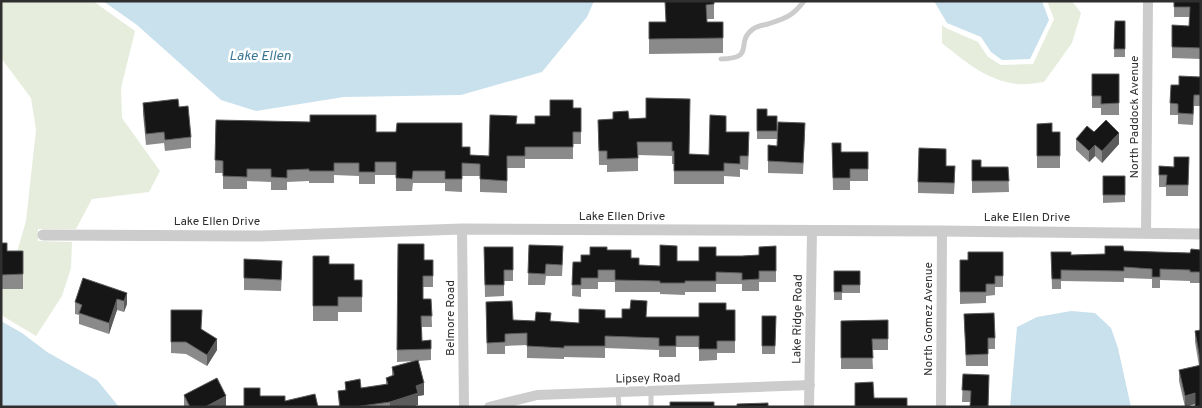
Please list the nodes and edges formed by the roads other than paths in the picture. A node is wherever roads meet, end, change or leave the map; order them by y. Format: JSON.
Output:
{"nodes":[{"id":1,"x":804,"y":1,"type":"edge"},
{"id":2,"x":1148,"y":1,"type":"edge"},
{"id":3,"x":721,"y":59,"type":"dead end"},
{"id":4,"x":462,"y":229,"type":"junction"},
{"id":5,"x":942,"y":231,"type":"junction"},
{"id":6,"x":812,"y":232,"type":"junction"},
{"id":7,"x":1146,"y":233,"type":"junction"},
{"id":8,"x":1201,"y":234,"type":"edge"},
{"id":9,"x":43,"y":235,"type":"dead end"},
{"id":10,"x":810,"y":385,"type":"junction"},
{"id":11,"x":618,"y":392,"type":"junction"},
{"id":12,"x":651,"y":392,"type":"junction"},
{"id":13,"x":464,"y":407,"type":"edge"},
{"id":14,"x":489,"y":407,"type":"edge"},
{"id":15,"x":619,"y":407,"type":"edge"},
{"id":16,"x":651,"y":407,"type":"edge"},
{"id":17,"x":810,"y":407,"type":"edge"},
{"id":18,"x":941,"y":407,"type":"edge"}],
"edges":[{"from":1,"to":3,"type":"lane"},
{"from":2,"to":7,"type":"street","name":"North Paddock Avenue"},
{"from":4,"to":6,"type":"street","name":"Lake Ellen Drive"},
{"from":4,"to":9,"type":"street","name":"Lake Ellen Drive"},
{"from":4,"to":13,"type":"street","name":"Belmore Road"},
{"from":5,"to":6,"type":"street","name":"Lake Ellen Drive"},
{"from":5,"to":7,"type":"street","name":"Lake Ellen Drive"},
{"from":5,"to":18,"type":"street","name":"North Gomez Avenue"},
{"from":6,"to":10,"type":"street","name":"Lake Ridge Road"},
{"from":7,"to":8,"type":"street","name":"Lake Ellen Drive"},
{"from":10,"to":12,"type":"street","name":"Lipsey Road"},
{"from":10,"to":17,"type":"street","name":"Lake Ridge Road"},
{"from":11,"to":12,"type":"street","name":"Lipsey Road"},
{"from":11,"to":14,"type":"street","name":"Lipsey Road"},
{"from":11,"to":15,"type":"lane"},
{"from":12,"to":16,"type":"lane"}]}
